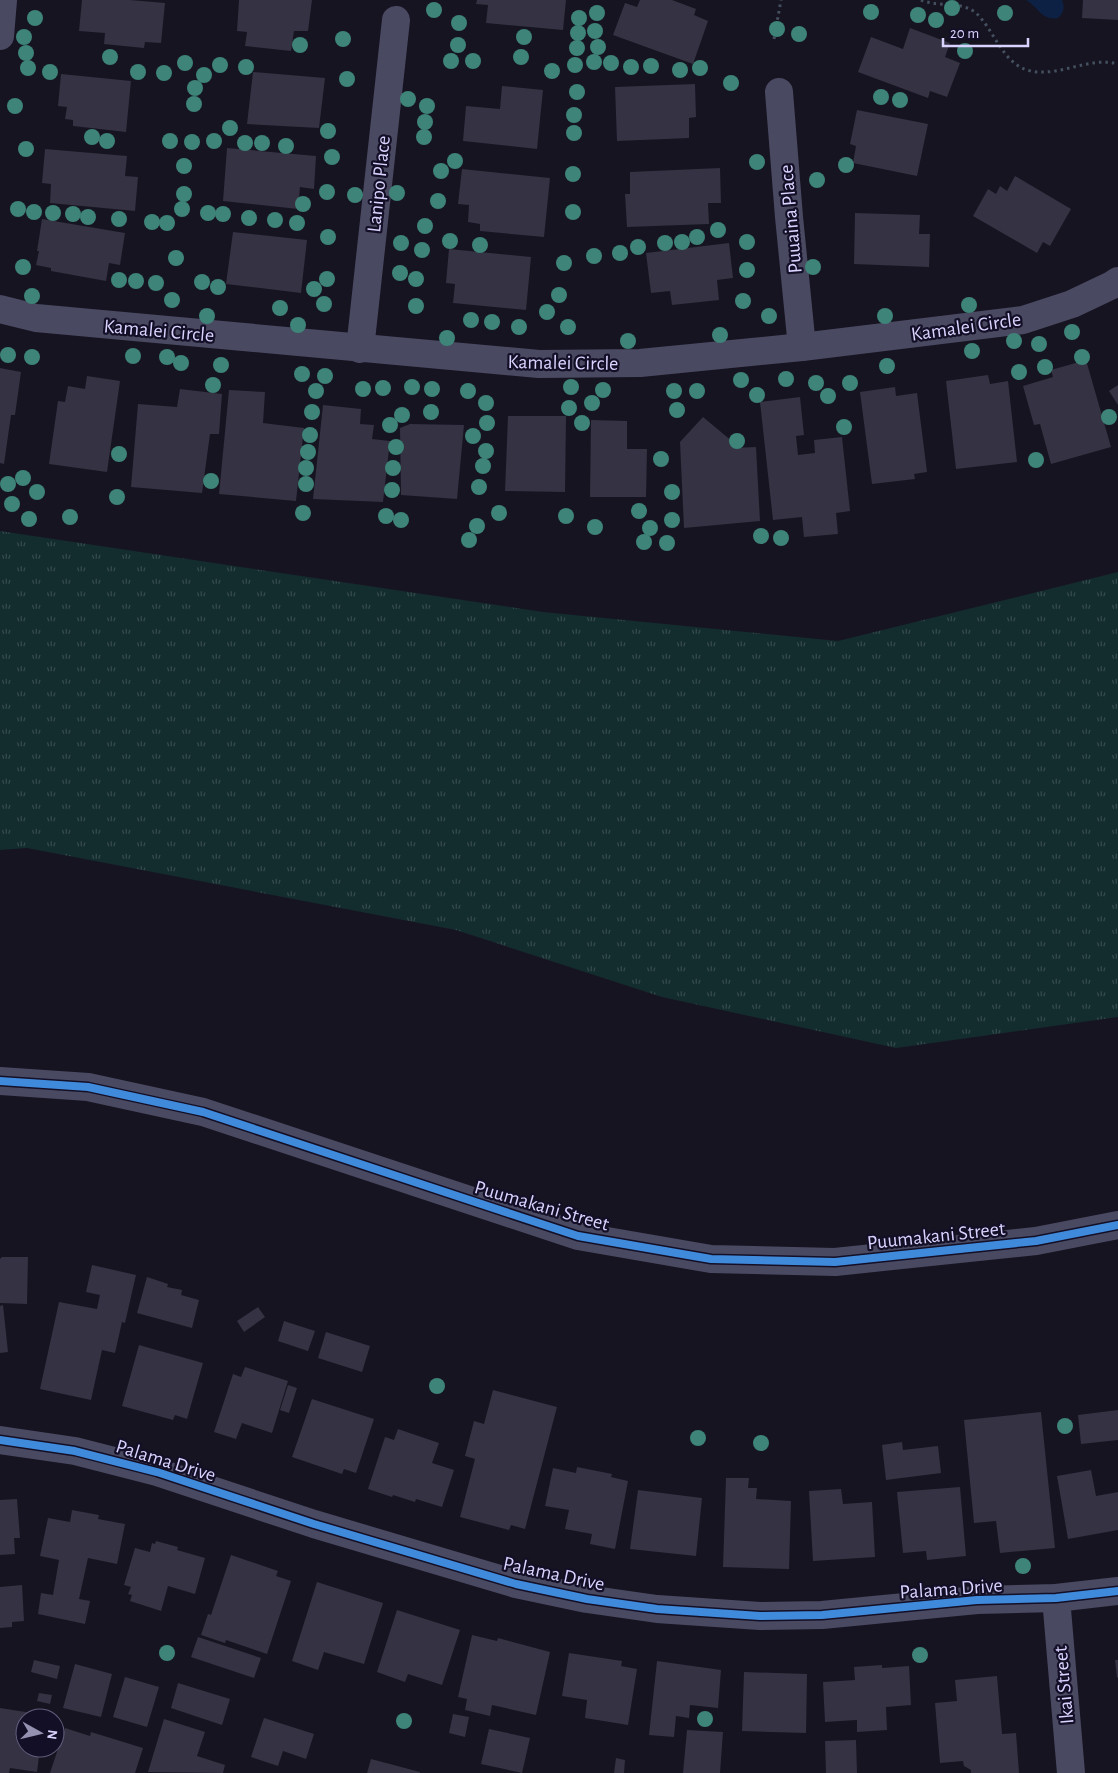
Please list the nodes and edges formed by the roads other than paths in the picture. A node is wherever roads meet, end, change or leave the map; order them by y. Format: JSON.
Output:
{"nodes":[{"id":1,"x":3,"y":0,"type":"edge"},
{"id":2,"x":396,"y":20,"type":"dead end"},
{"id":3,"x":0,"y":36,"type":"edge"},
{"id":4,"x":779,"y":92,"type":"dead end"},
{"id":5,"x":1118,"y":280,"type":"edge"},
{"id":6,"x":0,"y":310,"type":"edge"},
{"id":7,"x":802,"y":346,"type":"junction"},
{"id":8,"x":360,"y":349,"type":"junction"},
{"id":9,"x":0,"y":1081,"type":"edge"},
{"id":10,"x":1118,"y":1225,"type":"edge"},
{"id":11,"x":0,"y":1440,"type":"edge"},
{"id":12,"x":1118,"y":1591,"type":"edge"},
{"id":13,"x":1056,"y":1598,"type":"junction"},
{"id":14,"x":1071,"y":1773,"type":"edge"}],
"edges":[{"from":1,"to":3,"type":"street"},
{"from":2,"to":8,"type":"street","name":"Lanipo Place"},
{"from":4,"to":7,"type":"street","name":"Puuaina Place"},
{"from":5,"to":7,"type":"street","name":"Kamalei Circle"},
{"from":6,"to":8,"type":"street","name":"Kamalei Circle"},
{"from":7,"to":8,"type":"street","name":"Kamalei Circle"},
{"from":9,"to":10,"type":"street","name":"Puumakani Street"},
{"from":11,"to":13,"type":"street","name":"Palama Drive"},
{"from":12,"to":13,"type":"street","name":"Palama Drive"},
{"from":13,"to":14,"type":"street","name":"Ikai Street"}]}
